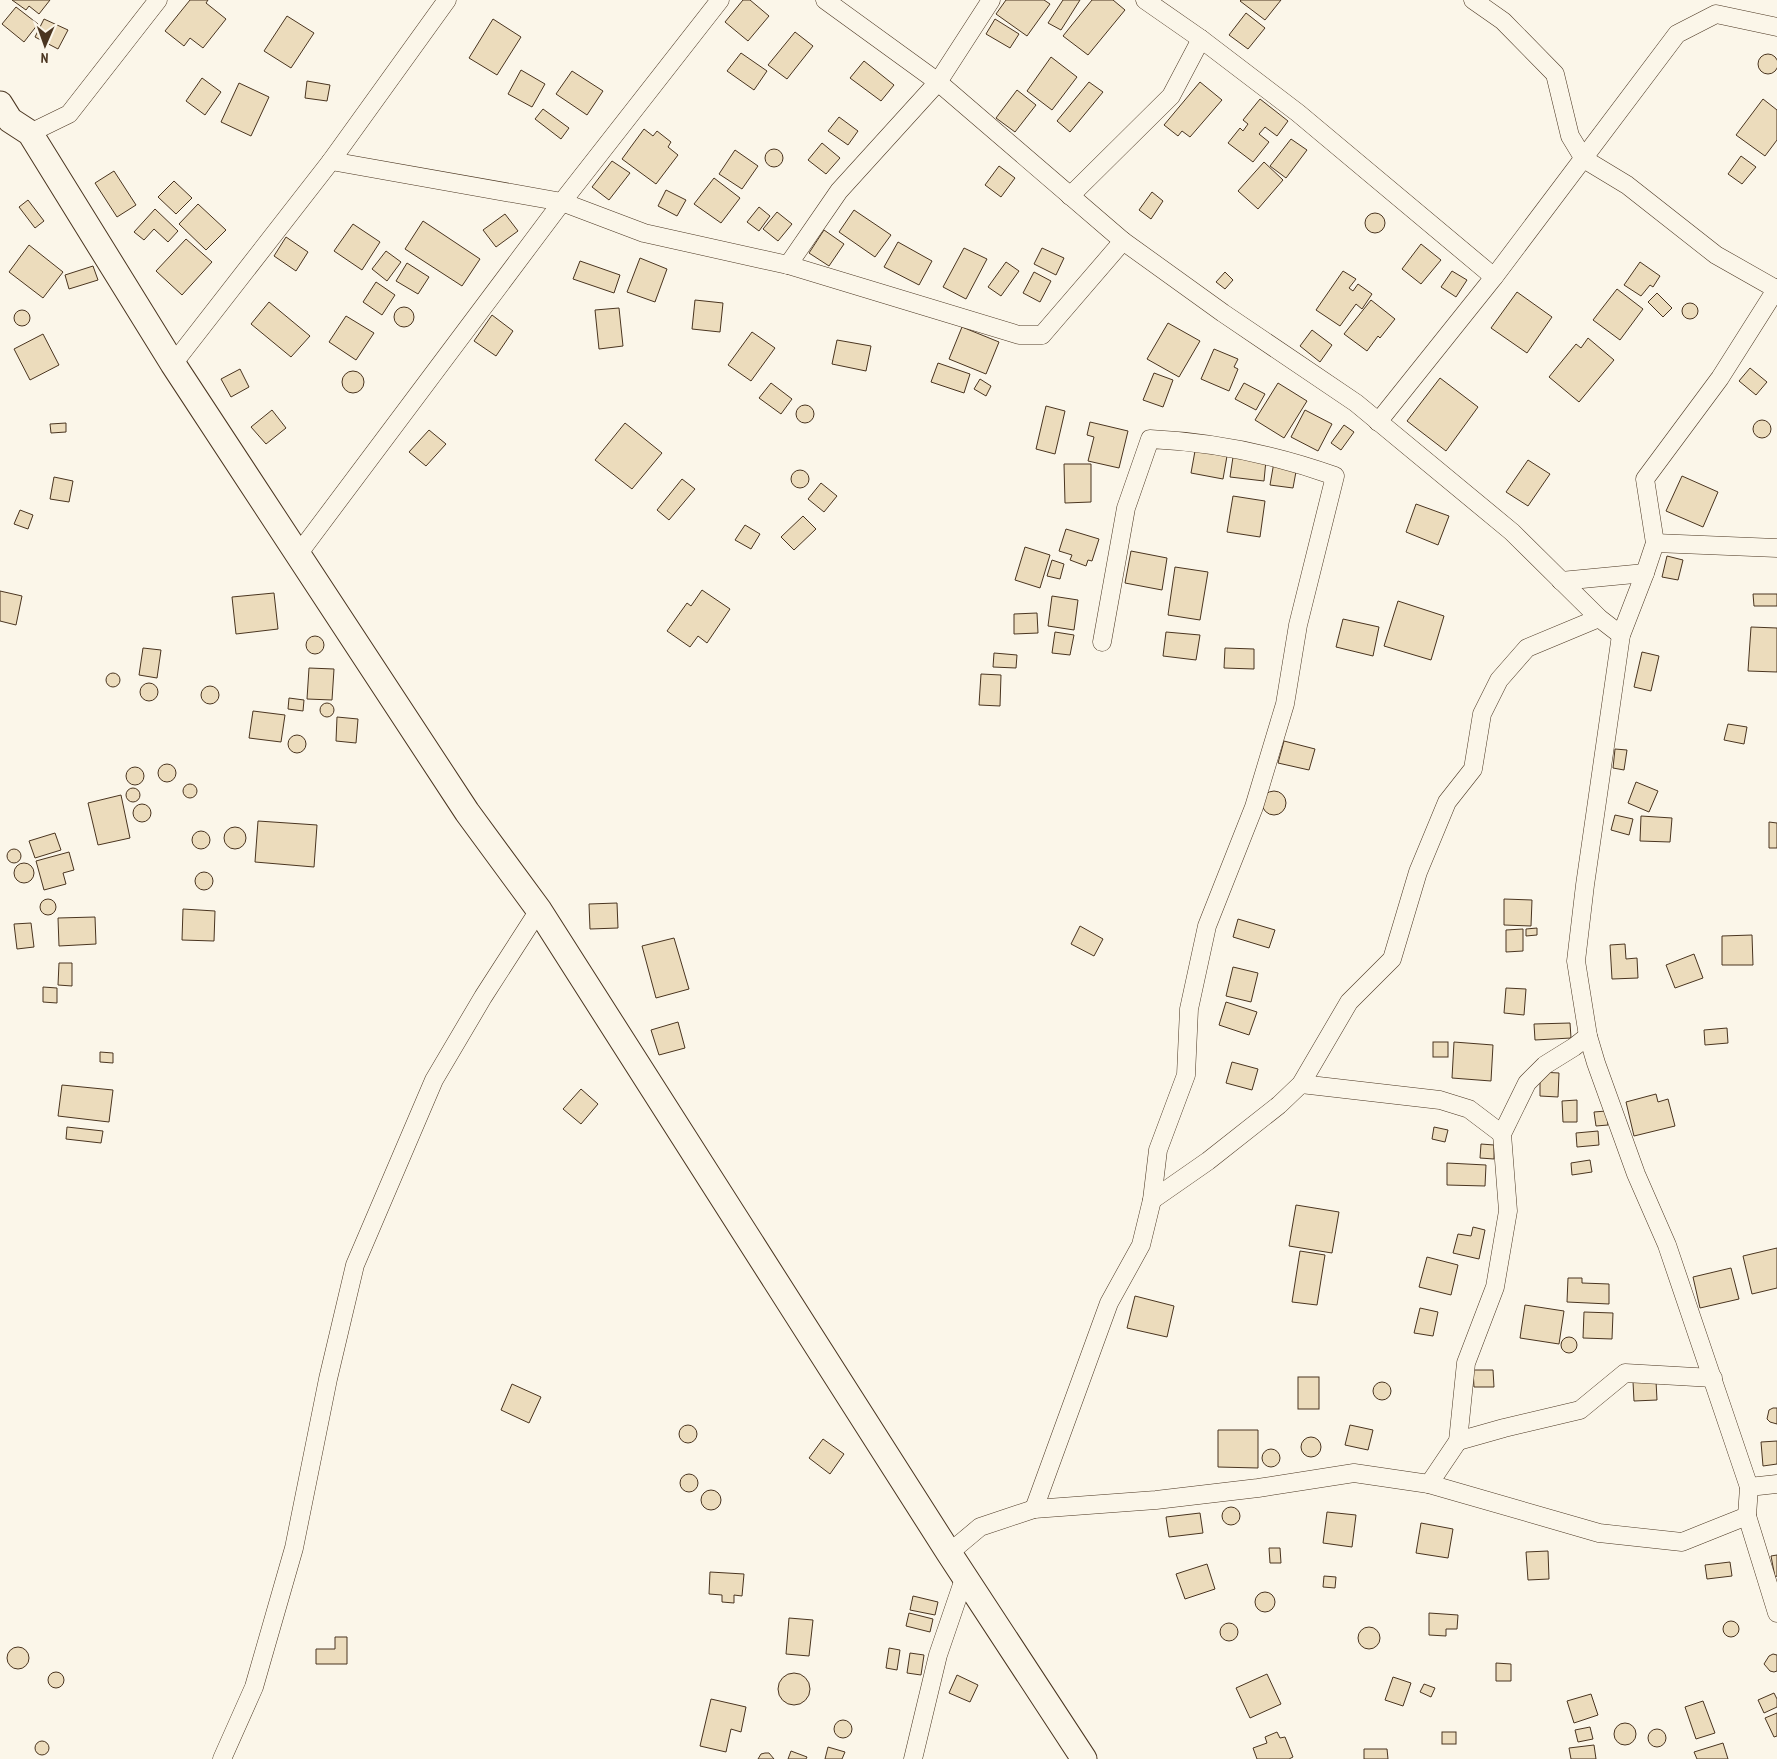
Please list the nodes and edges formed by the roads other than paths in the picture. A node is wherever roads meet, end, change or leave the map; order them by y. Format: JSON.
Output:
{"nodes":[{"id":1,"x":158,"y":0,"type":"edge"},
{"id":2,"x":447,"y":0,"type":"edge"},
{"id":3,"x":720,"y":0,"type":"edge"},
{"id":4,"x":825,"y":0,"type":"edge"},
{"id":5,"x":991,"y":0,"type":"edge"},
{"id":6,"x":1145,"y":0,"type":"edge"},
{"id":7,"x":1473,"y":0,"type":"edge"},
{"id":8,"x":1777,"y":27,"type":"edge"},
{"id":9,"x":1200,"y":39,"type":"junction"},
{"id":10,"x":938,"y":82,"type":"junction"},
{"id":11,"x":0,"y":104,"type":"edge"},
{"id":12,"x":30,"y":133,"type":"junction"},
{"id":13,"x":1584,"y":159,"type":"junction"},
{"id":14,"x":331,"y":161,"type":"junction"},
{"id":15,"x":1070,"y":196,"type":"junction"},
{"id":16,"x":562,"y":202,"type":"junction"},
{"id":17,"x":1123,"y":241,"type":"junction"},
{"id":18,"x":788,"y":265,"type":"junction"},
{"id":19,"x":1494,"y":277,"type":"junction"},
{"id":20,"x":1777,"y":289,"type":"edge"},
{"id":21,"x":173,"y":364,"type":"junction"},
{"id":22,"x":1378,"y":422,"type":"junction"},
{"id":23,"x":1654,"y":543,"type":"junction"},
{"id":24,"x":1777,"y":548,"type":"edge"},
{"id":25,"x":299,"y":554,"type":"junction"},
{"id":26,"x":1645,"y":573,"type":"junction"},
{"id":27,"x":1561,"y":581,"type":"junction"},
{"id":28,"x":1598,"y":618,"type":"junction"},
{"id":29,"x":1621,"y":635,"type":"junction"},
{"id":30,"x":1102,"y":642,"type":"dead end"},
{"id":31,"x":539,"y":910,"type":"junction"},
{"id":32,"x":1588,"y":1036,"type":"junction"},
{"id":33,"x":1301,"y":1084,"type":"junction"},
{"id":34,"x":1502,"y":1134,"type":"junction"},
{"id":35,"x":1152,"y":1200,"type":"junction"},
{"id":36,"x":1713,"y":1378,"type":"junction"},
{"id":37,"x":1458,"y":1441,"type":"junction"},
{"id":38,"x":1429,"y":1484,"type":"junction"},
{"id":39,"x":1777,"y":1484,"type":"edge"},
{"id":40,"x":1750,"y":1487,"type":"junction"},
{"id":41,"x":1034,"y":1509,"type":"junction"},
{"id":42,"x":1748,"y":1516,"type":"junction"},
{"id":43,"x":949,"y":1553,"type":"junction"},
{"id":44,"x":965,"y":1576,"type":"junction"},
{"id":45,"x":1777,"y":1613,"type":"edge"},
{"id":46,"x":222,"y":1759,"type":"edge"},
{"id":47,"x":913,"y":1759,"type":"edge"},
{"id":48,"x":1084,"y":1759,"type":"edge"}],
"edges":[{"from":1,"to":12,"type":"street"},
{"from":2,"to":14,"type":"street"},
{"from":3,"to":16,"type":"street"},
{"from":4,"to":10,"type":"street"},
{"from":5,"to":10,"type":"street"},
{"from":6,"to":9,"type":"street"},
{"from":7,"to":13,"type":"street"},
{"from":8,"to":13,"type":"street"},
{"from":9,"to":15,"type":"street"},
{"from":9,"to":19,"type":"street"},
{"from":10,"to":15,"type":"street"},
{"from":10,"to":18,"type":"street"},
{"from":11,"to":12,"type":"main road"},
{"from":12,"to":21,"type":"main road"},
{"from":13,"to":19,"type":"street"},
{"from":13,"to":20,"type":"street"},
{"from":14,"to":16,"type":"street"},
{"from":14,"to":21,"type":"street"},
{"from":15,"to":17,"type":"street"},
{"from":16,"to":18,"type":"street"},
{"from":16,"to":25,"type":"street"},
{"from":17,"to":18,"type":"street"},
{"from":17,"to":22,"type":"street"},
{"from":19,"to":22,"type":"street"},
{"from":20,"to":23,"type":"street"},
{"from":21,"to":25,"type":"main road"},
{"from":22,"to":27,"type":"street"},
{"from":23,"to":24,"type":"street"},
{"from":23,"to":26,"type":"street"},
{"from":25,"to":31,"type":"main road"},
{"from":26,"to":27,"type":"street"},
{"from":26,"to":29,"type":"street"},
{"from":27,"to":28,"type":"street"},
{"from":28,"to":29,"type":"street"},
{"from":28,"to":33,"type":"street"},
{"from":29,"to":32,"type":"street"},
{"from":30,"to":35,"type":"street"},
{"from":31,"to":43,"type":"main road"},
{"from":31,"to":46,"type":"street"},
{"from":32,"to":34,"type":"street"},
{"from":32,"to":36,"type":"street"},
{"from":33,"to":34,"type":"street"},
{"from":33,"to":35,"type":"street"},
{"from":34,"to":37,"type":"street"},
{"from":35,"to":41,"type":"street"},
{"from":36,"to":37,"type":"street"},
{"from":36,"to":40,"type":"street"},
{"from":37,"to":38,"type":"street"},
{"from":38,"to":41,"type":"street"},
{"from":38,"to":42,"type":"street"},
{"from":39,"to":40,"type":"street"},
{"from":40,"to":42,"type":"street"},
{"from":41,"to":43,"type":"street"},
{"from":42,"to":45,"type":"street"},
{"from":43,"to":44,"type":"main road"},
{"from":44,"to":47,"type":"street"},
{"from":44,"to":48,"type":"main road"}]}
